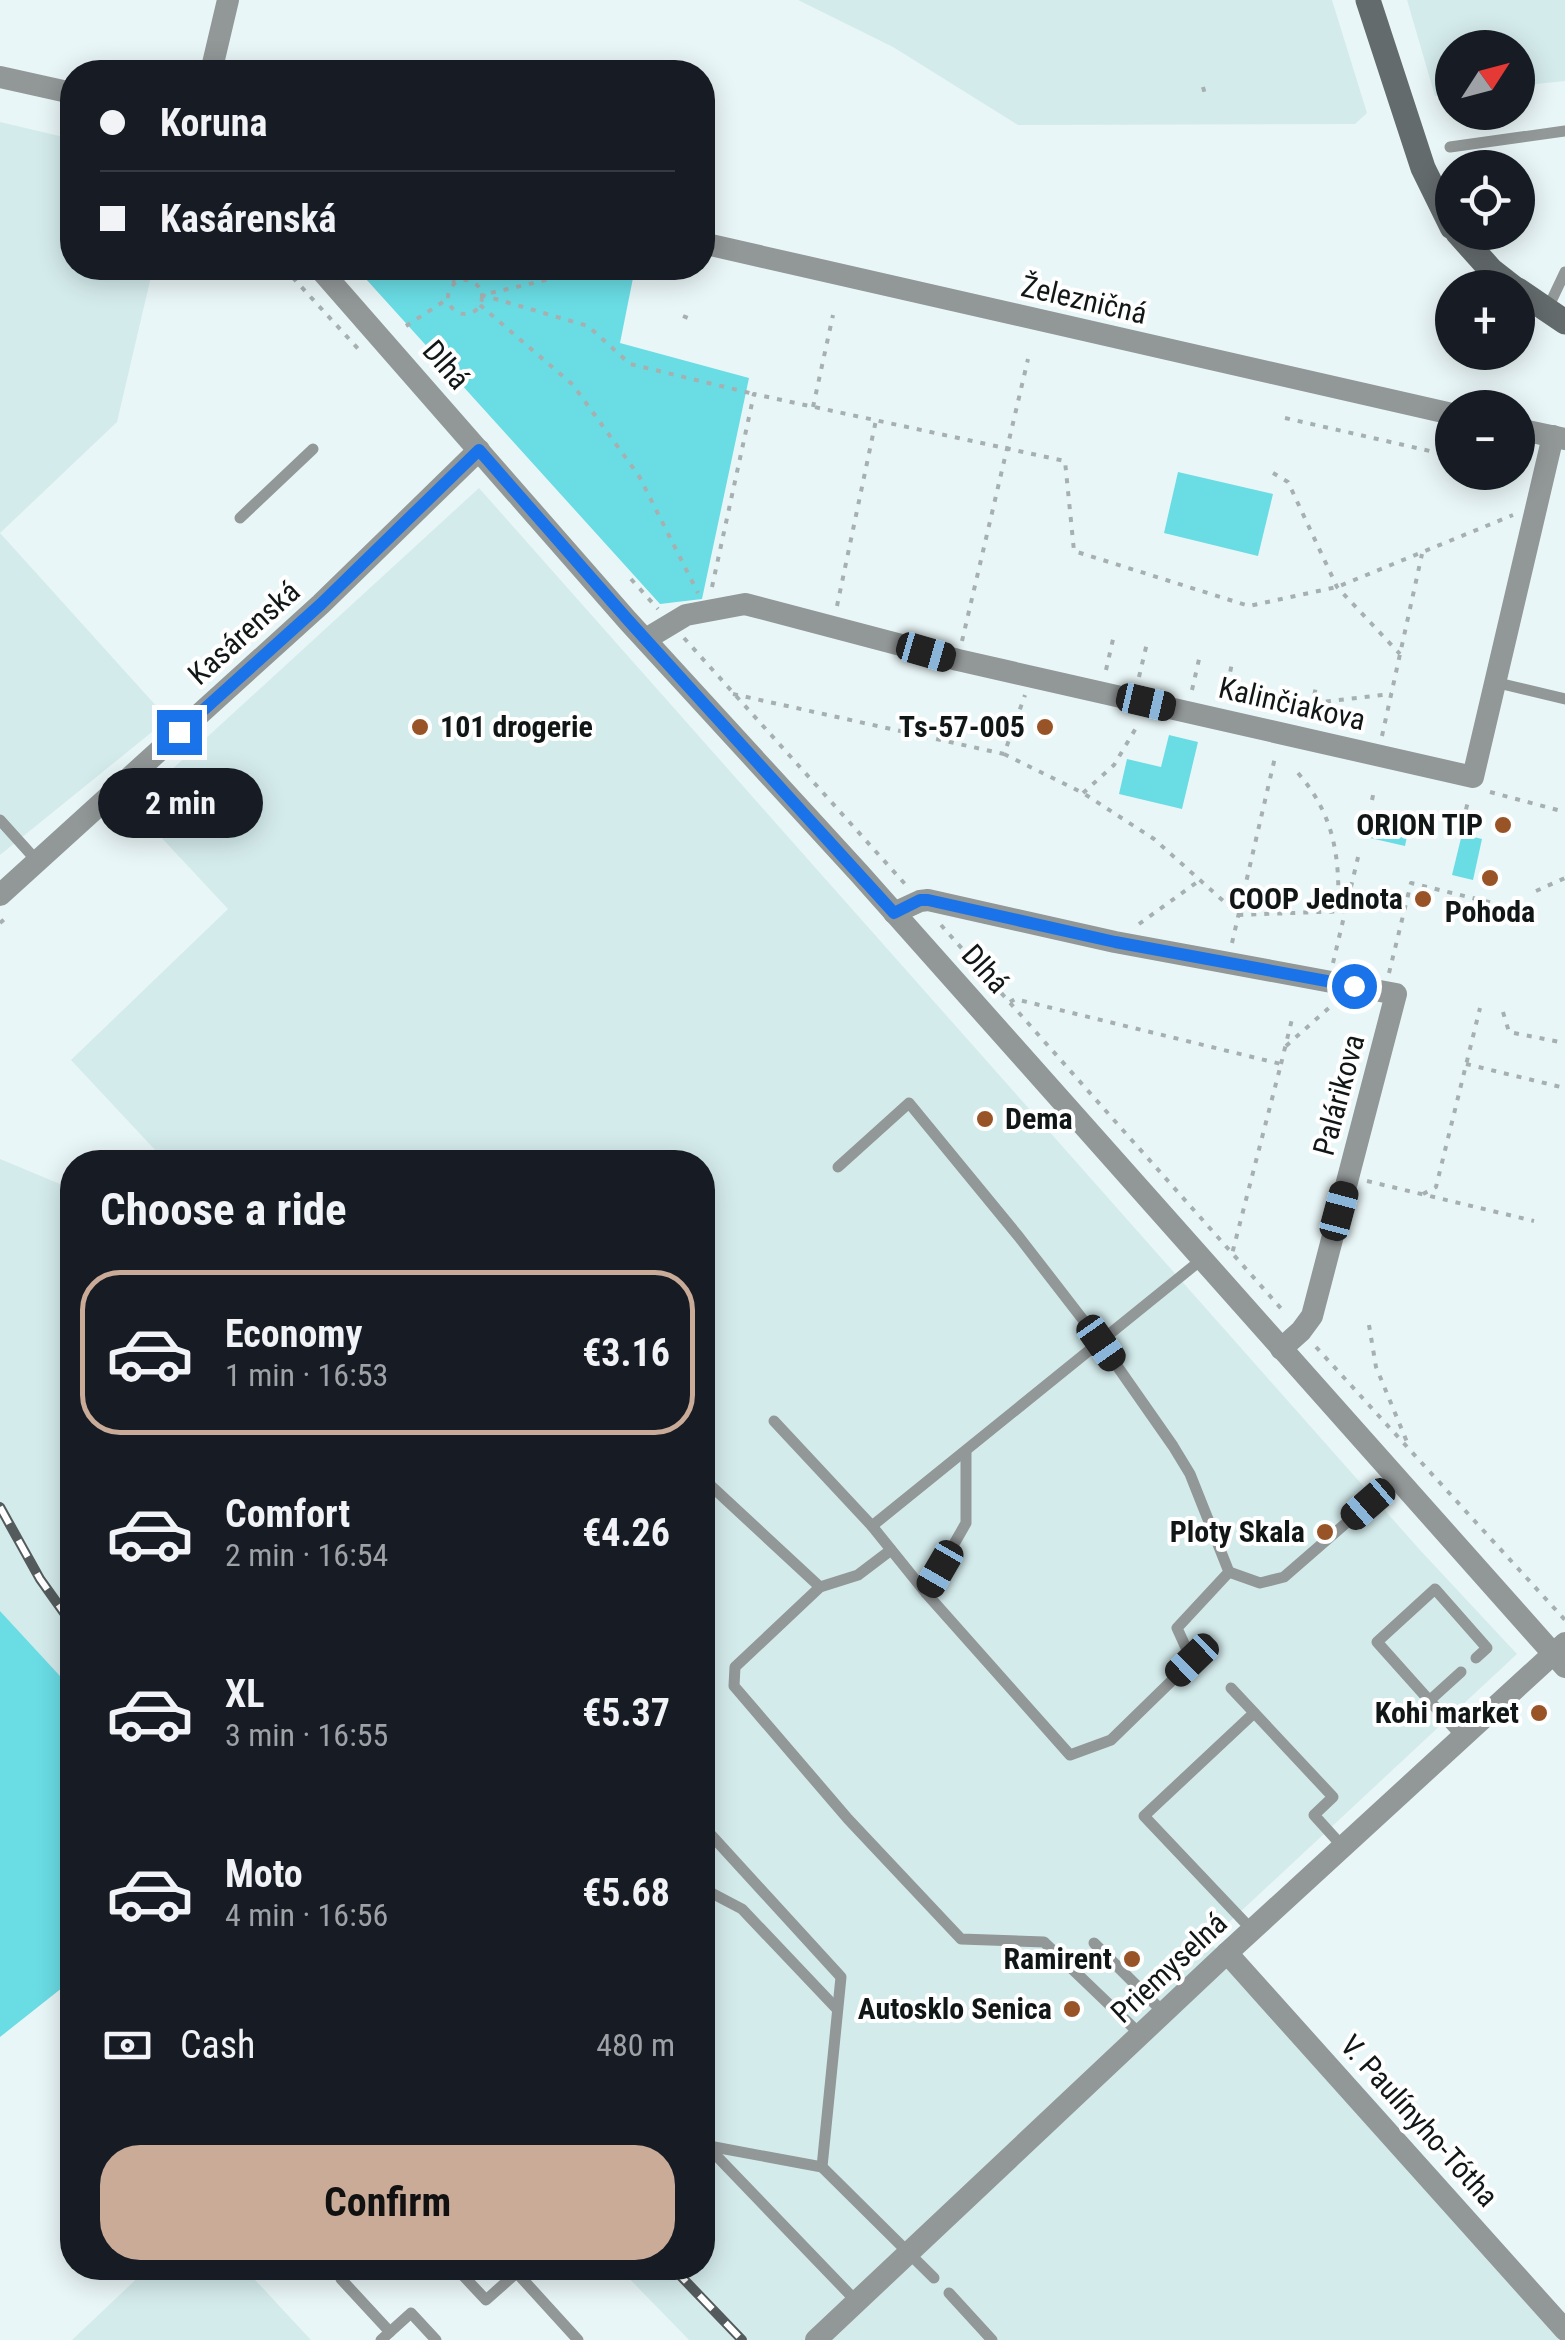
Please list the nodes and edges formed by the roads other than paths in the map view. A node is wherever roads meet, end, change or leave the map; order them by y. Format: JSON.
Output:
{"nodes":[{"id":1,"x":228,"y":0,"type":"edge"},
{"id":2,"x":1368,"y":0,"type":"edge"},
{"id":3,"x":214,"y":60,"type":"edge"},
{"id":4,"x":0,"y":77,"type":"edge"},
{"id":5,"x":60,"y":90,"type":"edge"},
{"id":6,"x":1565,"y":131,"type":"edge"},
{"id":7,"x":1450,"y":147,"type":"dead end"},
{"id":8,"x":1435,"y":191,"type":"edge"},
{"id":9,"x":715,"y":246,"type":"edge"},
{"id":10,"x":1474,"y":250,"type":"edge"},
{"id":11,"x":1492,"y":270,"type":"edge"},
{"id":12,"x":330,"y":280,"type":"edge"},
{"id":13,"x":1563,"y":280,"type":"edge"},
{"id":14,"x":1535,"y":302,"type":"edge"},
{"id":15,"x":1556,"y":316,"type":"edge"},
{"id":16,"x":1435,"y":410,"type":"edge"},
{"id":17,"x":1559,"y":437,"type":"edge"},
{"id":18,"x":313,"y":449,"type":"dead end"},
{"id":19,"x":479,"y":450,"type":"junction"},
{"id":20,"x":240,"y":518,"type":"dead end"},
{"id":21,"x":646,"y":640,"type":"junction"},
{"id":22,"x":1494,"y":682,"type":"junction"},
{"id":23,"x":1565,"y":699,"type":"edge"},
{"id":24,"x":2,"y":828,"type":"edge"},
{"id":25,"x":37,"y":861,"type":"junction"},
{"id":26,"x":0,"y":895,"type":"edge"},
{"id":27,"x":894,"y":913,"type":"junction"},
{"id":28,"x":838,"y":1167,"type":"dead end"},
{"id":29,"x":1201,"y":1260,"type":"junction"},
{"id":30,"x":1101,"y":1343,"type":"junction"},
{"id":31,"x":1280,"y":1348,"type":"junction"},
{"id":32,"x":774,"y":1420,"type":"dead end"},
{"id":33,"x":966,"y":1451,"type":"junction"},
{"id":34,"x":715,"y":1490,"type":"edge"},
{"id":35,"x":1368,"y":1504,"type":"dead end"},
{"id":36,"x":872,"y":1526,"type":"junction"},
{"id":37,"x":891,"y":1550,"type":"junction"},
{"id":38,"x":1229,"y":1572,"type":"junction"},
{"id":39,"x":820,"y":1587,"type":"junction"},
{"id":40,"x":926,"y":1592,"type":"junction"},
{"id":41,"x":1561,"y":1655,"type":"edge"},
{"id":42,"x":1476,"y":1658,"type":"dead end"},
{"id":43,"x":1461,"y":1672,"type":"dead end"},
{"id":44,"x":1231,"y":1688,"type":"dead end"},
{"id":45,"x":1429,"y":1701,"type":"junction"},
{"id":46,"x":1254,"y":1713,"type":"junction"},
{"id":47,"x":1462,"y":1738,"type":"junction"},
{"id":48,"x":715,"y":1840,"type":"edge"},
{"id":49,"x":1343,"y":1847,"type":"junction"},
{"id":50,"x":715,"y":1895,"type":"edge"},
{"id":51,"x":1252,"y":1930,"type":"junction"},
{"id":52,"x":1094,"y":1943,"type":"dead end"},
{"id":53,"x":1227,"y":1953,"type":"junction"},
{"id":54,"x":836,"y":2008,"type":"junction"},
{"id":55,"x":1164,"y":2014,"type":"junction"},
{"id":56,"x":1140,"y":2035,"type":"junction"},
{"id":57,"x":715,"y":2145,"type":"edge"},
{"id":58,"x":715,"y":2153,"type":"edge"},
{"id":59,"x":822,"y":2167,"type":"junction"},
{"id":60,"x":909,"y":2255,"type":"junction"},
{"id":61,"x":934,"y":2278,"type":"dead end"},
{"id":62,"x":342,"y":2280,"type":"edge"},
{"id":63,"x":467,"y":2280,"type":"edge"},
{"id":64,"x":508,"y":2280,"type":"edge"},
{"id":65,"x":527,"y":2280,"type":"edge"},
{"id":66,"x":949,"y":2293,"type":"dead end"},
{"id":67,"x":857,"y":2302,"type":"junction"},
{"id":68,"x":1565,"y":2330,"type":"edge"},
{"id":69,"x":386,"y":2336,"type":"edge"},
{"id":70,"x":436,"y":2340,"type":"edge"},
{"id":71,"x":578,"y":2340,"type":"edge"},
{"id":72,"x":816,"y":2340,"type":"edge"},
{"id":73,"x":992,"y":2340,"type":"edge"}],
"edges":[{"from":1,"to":3,"type":"street"},
{"from":2,"to":8,"type":"main road"},
{"from":4,"to":5,"type":"street"},
{"from":6,"to":7,"type":"lane"},
{"from":9,"to":16,"type":"street","name":"Železničná"},
{"from":10,"to":11,"type":"main road"},
{"from":12,"to":19,"type":"street","name":"Dlhá"},
{"from":13,"to":15,"type":"lane"},
{"from":14,"to":15,"type":"main road"},
{"from":17,"to":22,"type":"street"},
{"from":18,"to":20,"type":"lane"},
{"from":19,"to":21,"type":"street","name":"Dlhá"},
{"from":19,"to":25,"type":"street","name":"Kasárenská"},
{"from":21,"to":22,"type":"street","name":"Kalinčiakova"},
{"from":21,"to":27,"type":"street","name":"Dlhá"},
{"from":22,"to":23,"type":"lane"},
{"from":24,"to":25,"type":"lane"},
{"from":25,"to":26,"type":"street","name":"Kasárenská"},
{"from":27,"to":29,"type":"street","name":"Dlhá"},
{"from":27,"to":31,"type":"street","name":"Palárikova"},
{"from":28,"to":30,"type":"lane"},
{"from":29,"to":30,"type":"lane"},
{"from":29,"to":31,"type":"street","name":"Dlhá"},
{"from":30,"to":33,"type":"lane"},
{"from":30,"to":38,"type":"lane"},
{"from":31,"to":41,"type":"street","name":"Dlhá"},
{"from":32,"to":36,"type":"lane"},
{"from":33,"to":36,"type":"lane"},
{"from":33,"to":40,"type":"lane"},
{"from":34,"to":39,"type":"lane"},
{"from":35,"to":38,"type":"lane"},
{"from":36,"to":37,"type":"lane"},
{"from":37,"to":39,"type":"lane"},
{"from":37,"to":40,"type":"lane"},
{"from":38,"to":40,"type":"lane"},
{"from":39,"to":56,"type":"lane"},
{"from":41,"to":47,"type":"street","name":"Priemyselná"},
{"from":42,"to":45,"type":"lane"},
{"from":43,"to":45,"type":"lane"},
{"from":44,"to":46,"type":"lane"},
{"from":45,"to":47,"type":"lane"},
{"from":46,"to":49,"type":"lane"},
{"from":46,"to":51,"type":"lane"},
{"from":47,"to":49,"type":"street","name":"Priemyselná"},
{"from":48,"to":54,"type":"lane"},
{"from":49,"to":51,"type":"street","name":"Priemyselná"},
{"from":50,"to":54,"type":"lane"},
{"from":51,"to":53,"type":"street","name":"Priemyselná"},
{"from":52,"to":55,"type":"lane"},
{"from":53,"to":55,"type":"street","name":"Priemyselná"},
{"from":53,"to":68,"type":"street","name":"V. Paulínyho-Tótha"},
{"from":54,"to":59,"type":"lane"},
{"from":55,"to":56,"type":"street","name":"Priemyselná"},
{"from":56,"to":60,"type":"street","name":"Priemyselná"},
{"from":57,"to":59,"type":"lane"},
{"from":58,"to":67,"type":"lane"},
{"from":59,"to":60,"type":"lane"},
{"from":60,"to":61,"type":"lane"},
{"from":60,"to":67,"type":"street","name":"Priemyselná"},
{"from":62,"to":69,"type":"lane"},
{"from":63,"to":64,"type":"lane"},
{"from":65,"to":71,"type":"lane"},
{"from":66,"to":73,"type":"lane"},
{"from":67,"to":72,"type":"street","name":"Priemyselná"},
{"from":69,"to":70,"type":"lane"}]}
